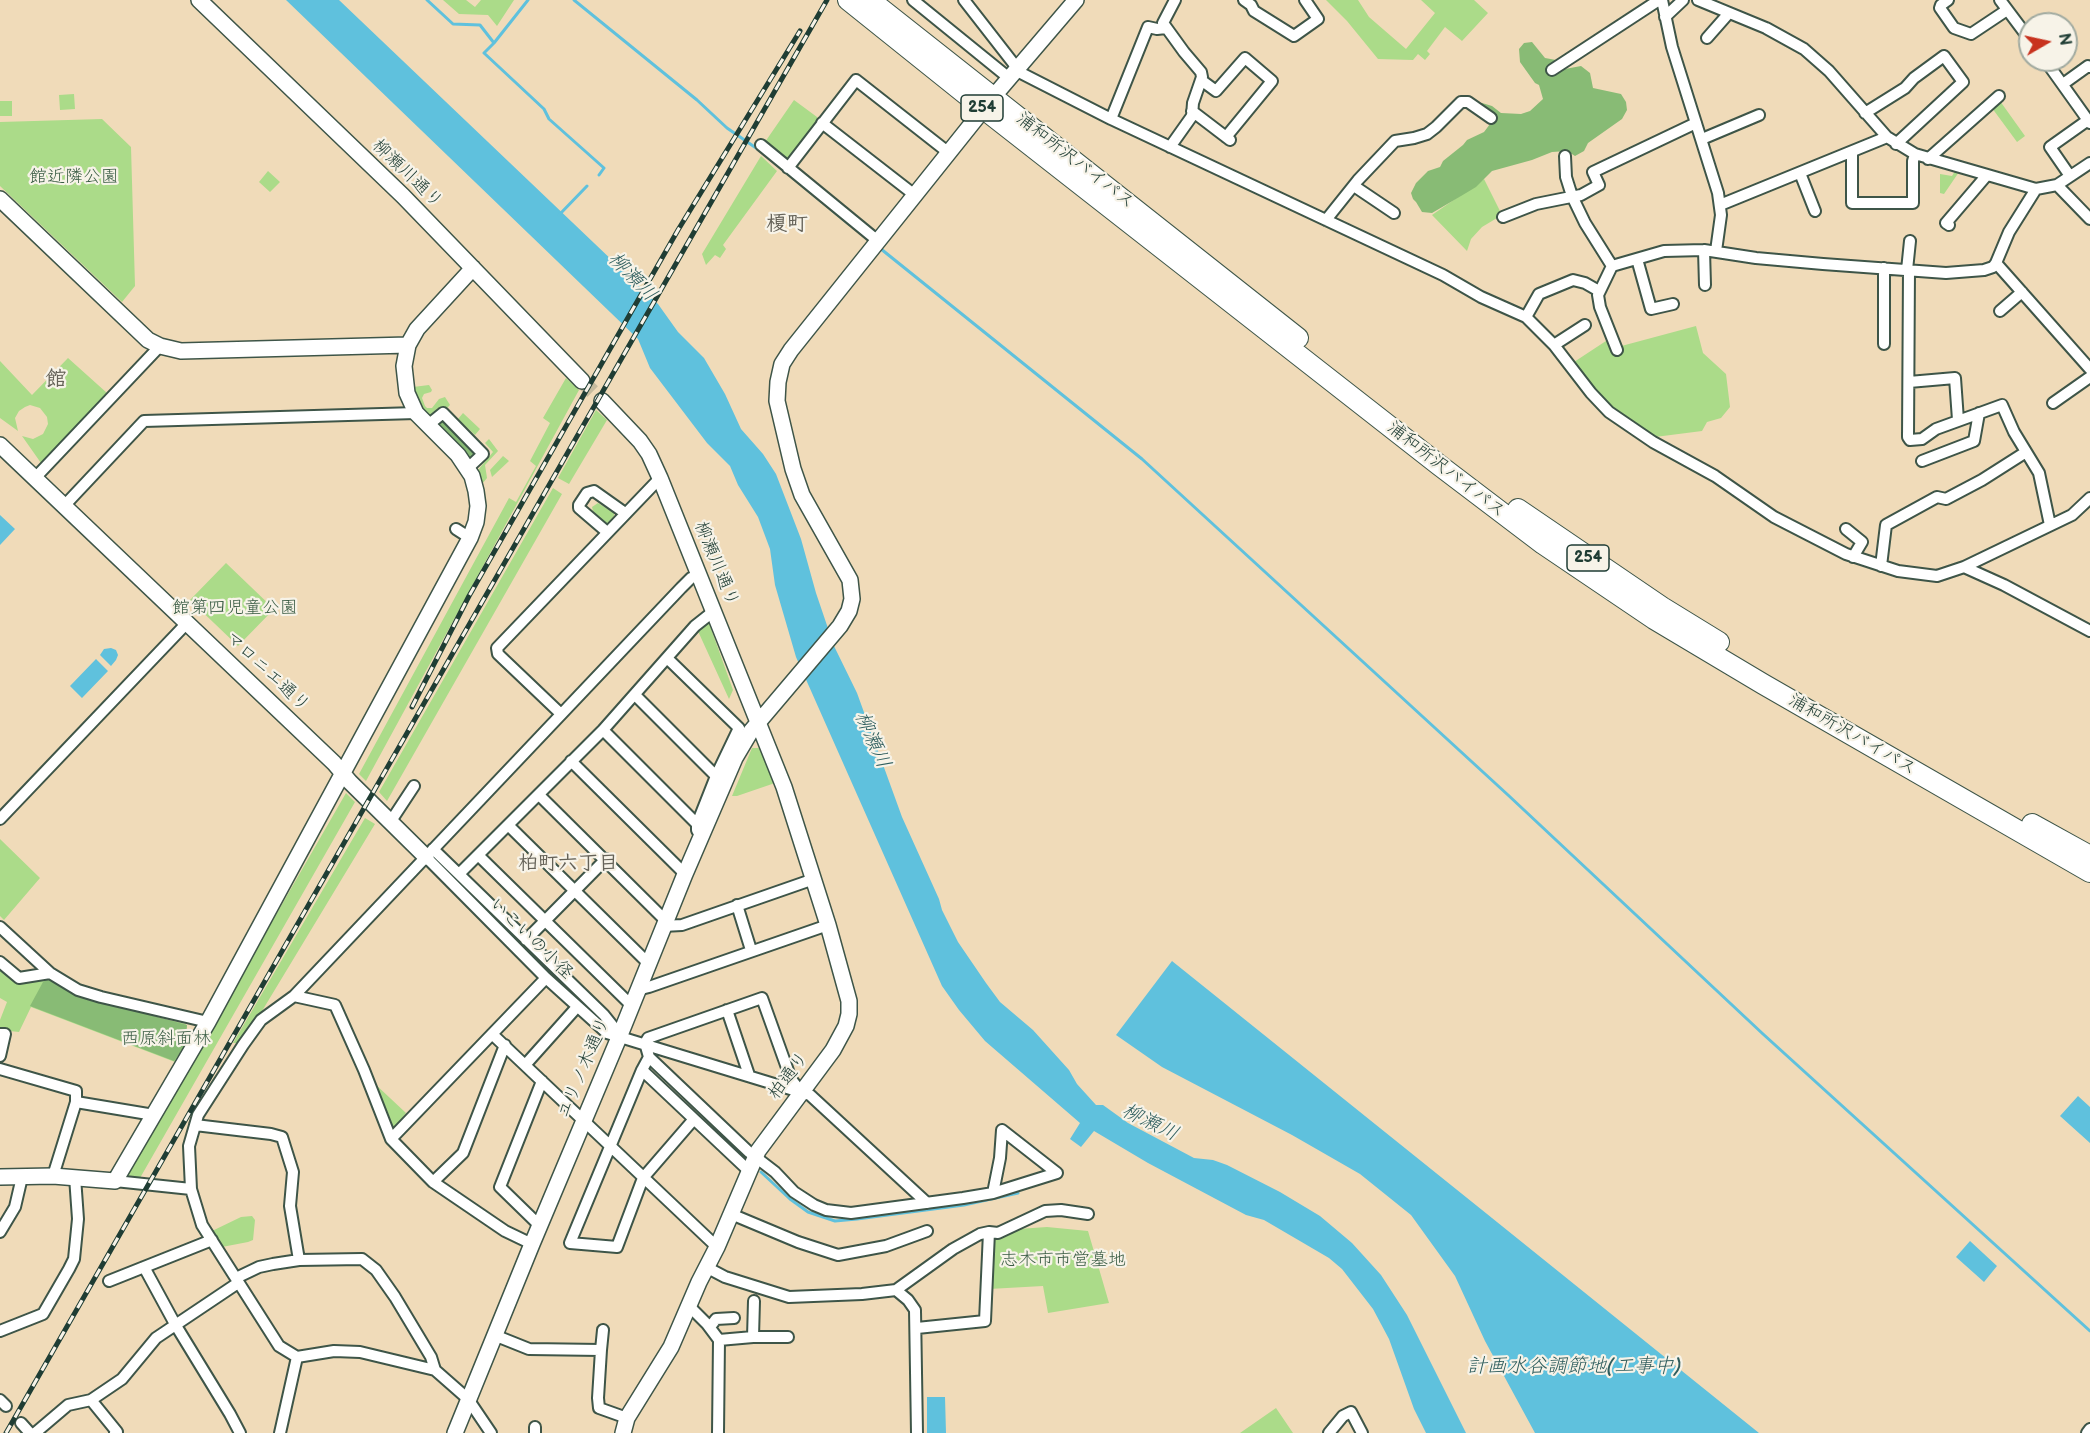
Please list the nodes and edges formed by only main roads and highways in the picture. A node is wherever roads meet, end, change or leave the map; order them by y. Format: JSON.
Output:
{"nodes":[{"id":1,"x":848,"y":0,"type":"edge"},
{"id":2,"x":870,"y":0,"type":"edge"},
{"id":3,"x":989,"y":103,"type":"junction"},
{"id":4,"x":2090,"y":856,"type":"edge"},
{"id":5,"x":2090,"y":872,"type":"edge"}],
"edges":[{"from":1,"to":3,"type":"highway","name":"浦和所沢バイパス","number":"254"},
{"from":2,"to":3,"type":"highway","name":"浦和所沢バイパス","number":"254"},
{"from":3,"to":4,"type":"highway","name":"浦和所沢バイパス","number":"254"},
{"from":3,"to":5,"type":"highway","name":"浦和所沢バイパス","number":"254"}]}
